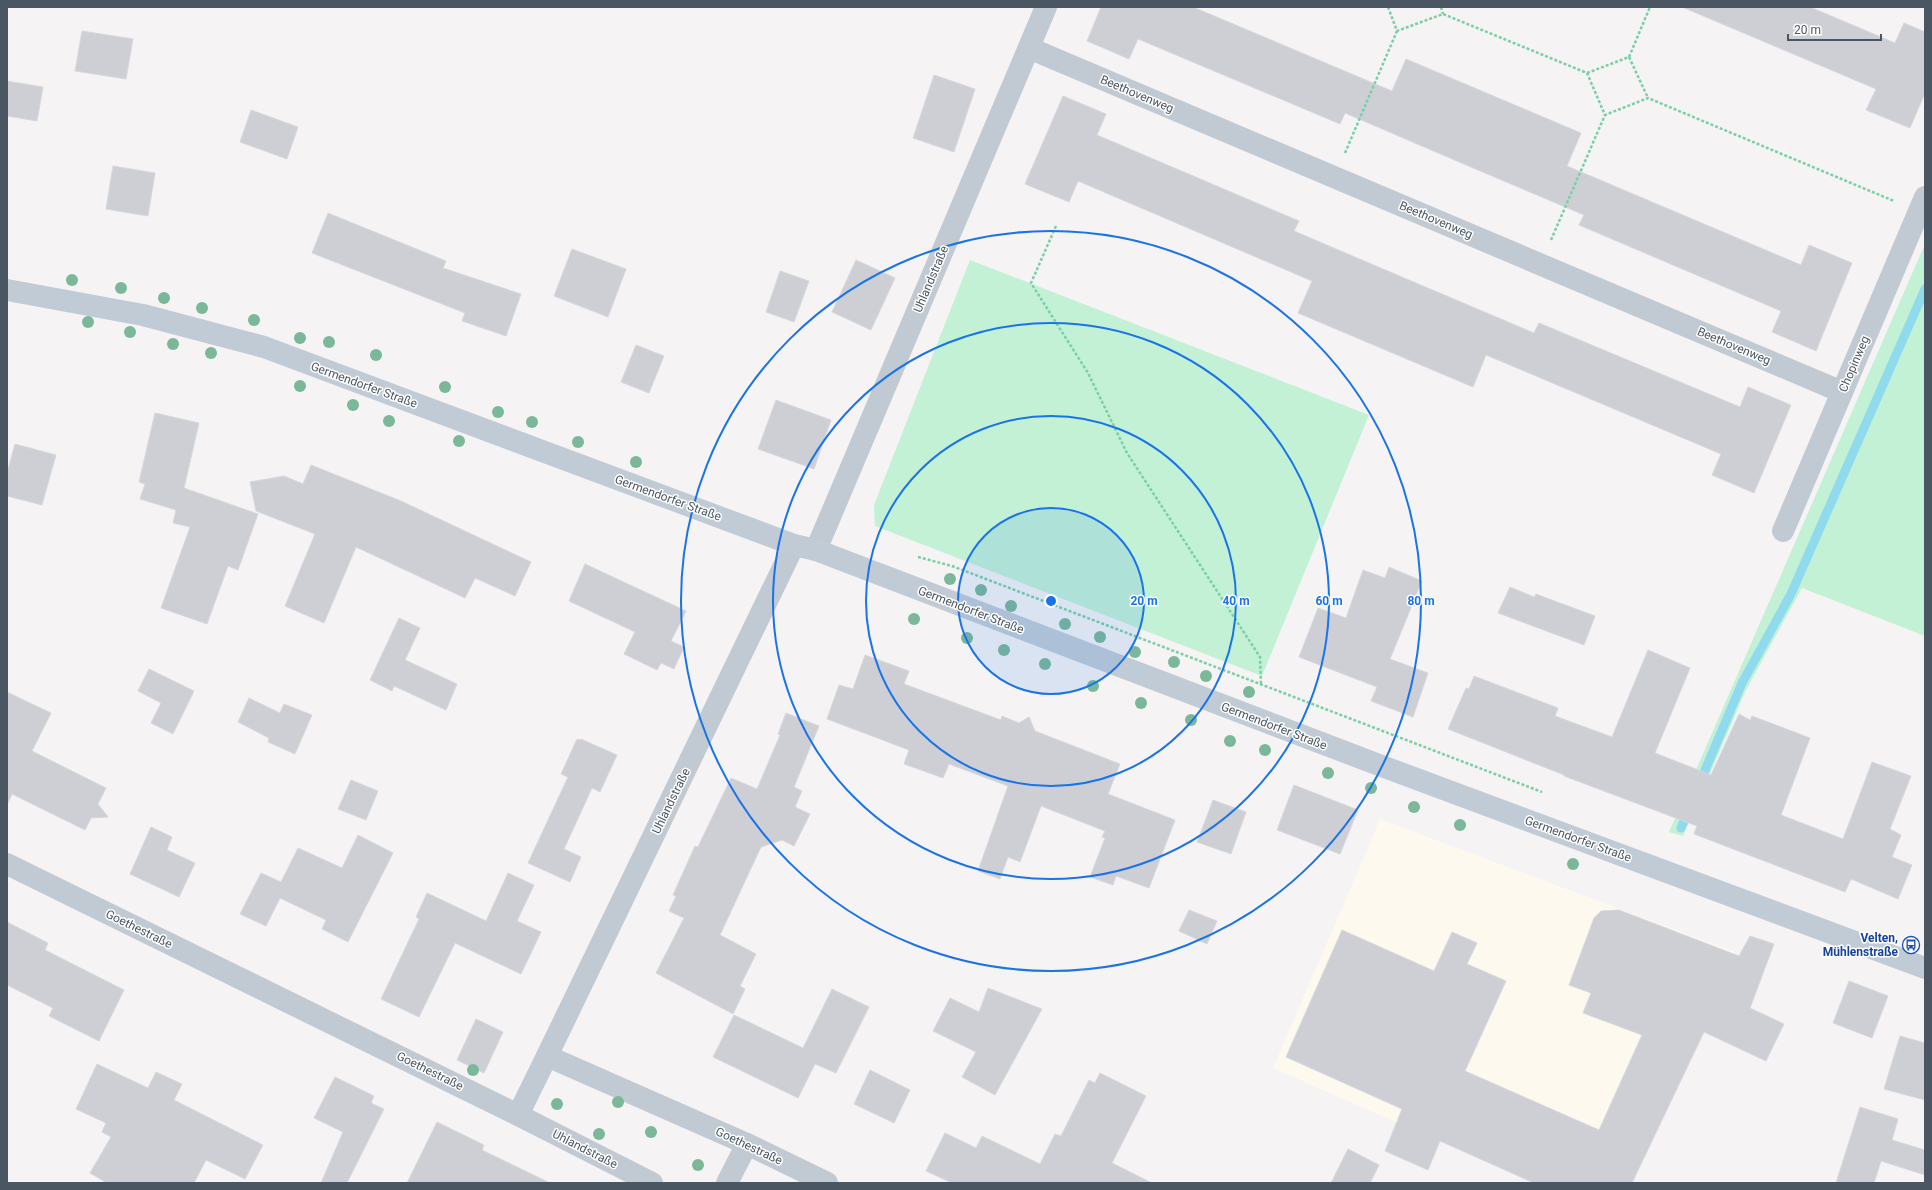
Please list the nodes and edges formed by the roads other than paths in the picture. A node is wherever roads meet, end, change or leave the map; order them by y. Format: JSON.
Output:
{"nodes":[{"id":1,"x":1046,"y":7,"type":"edge"},
{"id":2,"x":1029,"y":48,"type":"junction"},
{"id":3,"x":1922,"y":204,"type":"edge"},
{"id":4,"x":7,"y":290,"type":"edge"},
{"id":5,"x":1842,"y":392,"type":"junction"},
{"id":6,"x":1783,"y":531,"type":"dead end"},
{"id":7,"x":794,"y":545,"type":"junction"},
{"id":8,"x":816,"y":550,"type":"junction"},
{"id":9,"x":7,"y":864,"type":"edge"},
{"id":10,"x":1925,"y":968,"type":"edge"},
{"id":11,"x":547,"y":1056,"type":"junction"},
{"id":12,"x":518,"y":1114,"type":"junction"},
{"id":13,"x":747,"y":1144,"type":"junction"},
{"id":14,"x":652,"y":1183,"type":"edge"},
{"id":15,"x":727,"y":1183,"type":"edge"},
{"id":16,"x":827,"y":1183,"type":"edge"}],
"edges":[{"from":1,"to":2,"type":"street","name":"Uhlandstraße"},
{"from":2,"to":5,"type":"street","name":"Beethovenweg"},
{"from":2,"to":8,"type":"street","name":"Uhlandstraße"},
{"from":3,"to":5,"type":"street","name":"Chopinweg"},
{"from":4,"to":7,"type":"main road","name":"Germendorfer Straße"},
{"from":5,"to":6,"type":"street","name":"Chopinweg"},
{"from":7,"to":8,"type":"main road","name":"Germendorfer Straße"},
{"from":7,"to":11,"type":"street","name":"Uhlandstraße"},
{"from":8,"to":10,"type":"main road","name":"Germendorfer Straße"},
{"from":9,"to":12,"type":"street","name":"Goethestraße"},
{"from":11,"to":12,"type":"street"},
{"from":11,"to":13,"type":"street","name":"Goethestraße"},
{"from":12,"to":14,"type":"street","name":"Uhlandstraße"},
{"from":13,"to":15,"type":"street"},
{"from":13,"to":16,"type":"street","name":"Goethestraße"}]}
